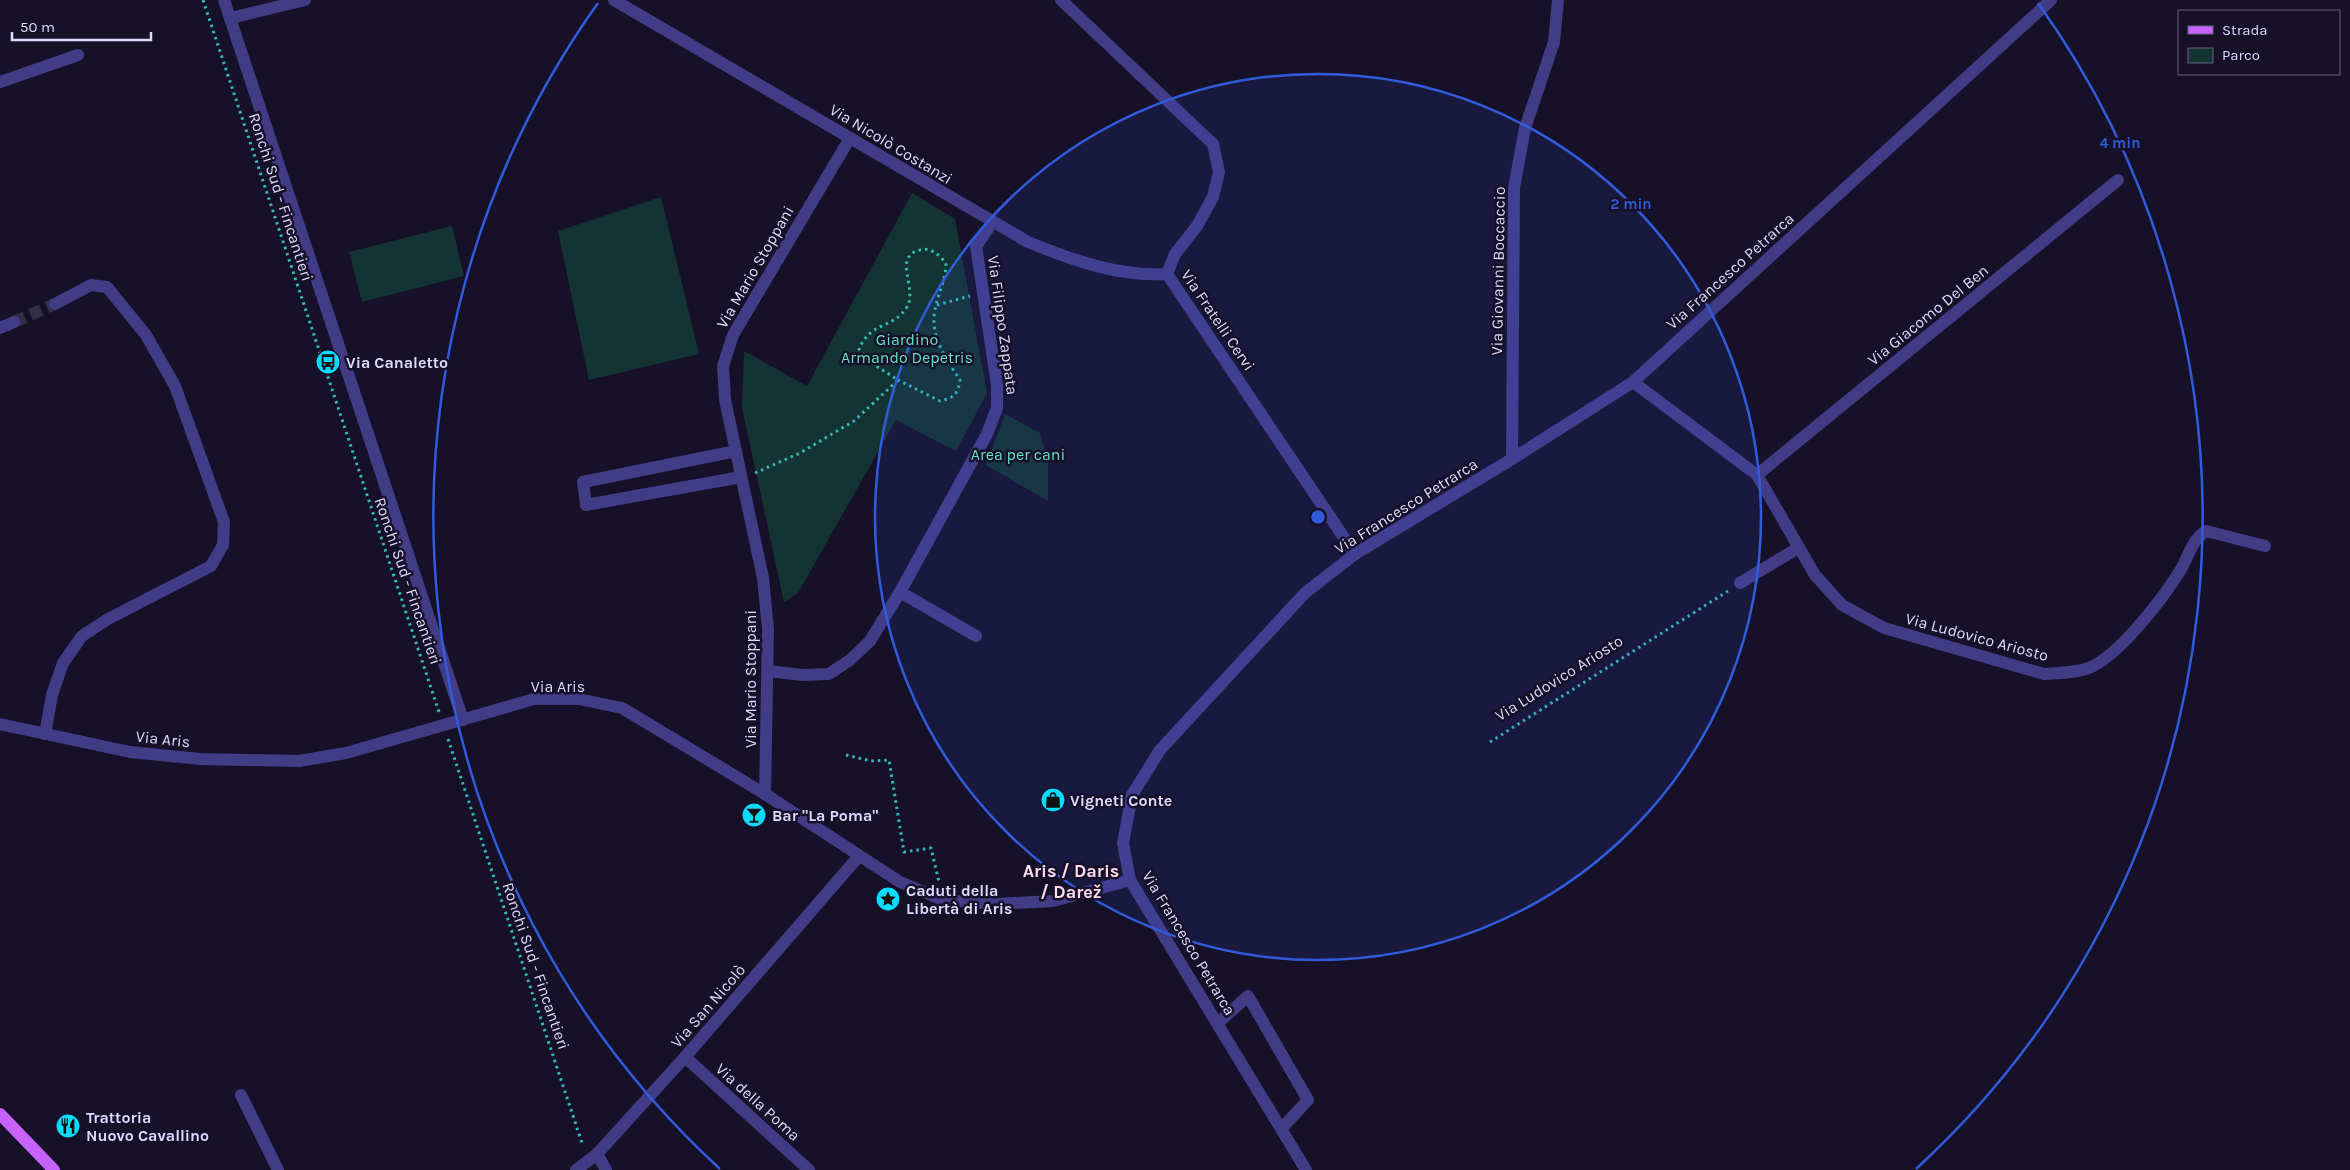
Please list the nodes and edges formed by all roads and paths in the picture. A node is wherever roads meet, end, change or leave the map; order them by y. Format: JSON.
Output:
{"nodes":[{"id":1,"x":202,"y":0,"type":"edge"},
{"id":2,"x":224,"y":0,"type":"edge"},
{"id":3,"x":305,"y":0,"type":"edge"},
{"id":4,"x":614,"y":0,"type":"edge"},
{"id":5,"x":1061,"y":0,"type":"edge"},
{"id":6,"x":1558,"y":0,"type":"edge"},
{"id":7,"x":2051,"y":0,"type":"edge"},
{"id":8,"x":230,"y":18,"type":"junction"},
{"id":9,"x":78,"y":55,"type":"dead end"},
{"id":10,"x":0,"y":82,"type":"edge"},
{"id":11,"x":850,"y":138,"type":"junction"},
{"id":12,"x":2118,"y":180,"type":"dead end"},
{"id":13,"x":992,"y":223,"type":"junction"},
{"id":14,"x":1167,"y":274,"type":"junction"},
{"id":15,"x":971,"y":296,"type":"dead end"},
{"id":16,"x":55,"y":304,"type":"tunnel mouth"},
{"id":17,"x":937,"y":305,"type":"junction"},
{"id":18,"x":14,"y":322,"type":"tunnel mouth"},
{"id":19,"x":0,"y":328,"type":"edge"},
{"id":20,"x":898,"y":380,"type":"junction"},
{"id":21,"x":1633,"y":382,"type":"junction"},
{"id":22,"x":736,"y":450,"type":"junction"},
{"id":23,"x":1512,"y":459,"type":"junction"},
{"id":24,"x":1757,"y":475,"type":"junction"},
{"id":25,"x":746,"y":476,"type":"junction"},
{"id":26,"x":2265,"y":546,"type":"dead end"},
{"id":27,"x":1798,"y":548,"type":"junction"},
{"id":28,"x":1355,"y":554,"type":"junction"},
{"id":29,"x":1740,"y":583,"type":"joint"},
{"id":30,"x":900,"y":592,"type":"junction"},
{"id":31,"x":976,"y":636,"type":"dead end"},
{"id":32,"x":768,"y":671,"type":"junction"},
{"id":33,"x":463,"y":720,"type":"junction"},
{"id":34,"x":0,"y":724,"type":"edge"},
{"id":35,"x":444,"y":726,"type":"junction"},
{"id":36,"x":45,"y":734,"type":"junction"},
{"id":37,"x":1490,"y":742,"type":"dead end"},
{"id":38,"x":846,"y":755,"type":"dead end"},
{"id":39,"x":765,"y":794,"type":"junction"},
{"id":40,"x":859,"y":856,"type":"junction"},
{"id":41,"x":1130,"y":880,"type":"junction"},
{"id":42,"x":943,"y":900,"type":"junction"},
{"id":43,"x":1218,"y":1023,"type":"junction"},
{"id":44,"x":685,"y":1057,"type":"junction"},
{"id":45,"x":240,"y":1095,"type":"dead end"},
{"id":46,"x":0,"y":1114,"type":"edge"},
{"id":47,"x":1282,"y":1128,"type":"junction"},
{"id":48,"x":592,"y":1157,"type":"junction"},
{"id":49,"x":54,"y":1170,"type":"edge"},
{"id":50,"x":278,"y":1170,"type":"edge"},
{"id":51,"x":576,"y":1170,"type":"edge"},
{"id":52,"x":606,"y":1170,"type":"edge"},
{"id":53,"x":810,"y":1170,"type":"edge"},
{"id":54,"x":1306,"y":1170,"type":"edge"}],
"edges":[{"from":1,"to":35,"type":"path","name":"Ronchi Sud - Fincantieri"},
{"from":2,"to":8,"type":"street"},
{"from":3,"to":8,"type":"street"},
{"from":4,"to":11,"type":"street","name":"Via Nicolò Costanzi"},
{"from":5,"to":14,"type":"street","name":"Via Fratelli Cervi"},
{"from":6,"to":23,"type":"street","name":"Via Giovanni Boccaccio"},
{"from":7,"to":21,"type":"street","name":"Via Francesco Petrarca"},
{"from":8,"to":33,"type":"street"},
{"from":9,"to":10,"type":"street"},
{"from":11,"to":13,"type":"street","name":"Via Nicolò Costanzi"},
{"from":11,"to":22,"type":"street","name":"Via Mario Stoppani"},
{"from":12,"to":24,"type":"street","name":"Via Giacomo Del Ben"},
{"from":13,"to":14,"type":"street","name":"Via Nicolò Costanzi"},
{"from":13,"to":30,"type":"street","name":"Via Filippo Zappata"},
{"from":14,"to":28,"type":"street","name":"Via Fratelli Cervi"},
{"from":15,"to":17,"type":"path"},
{"from":16,"to":36,"type":"street"},
{"from":17,"to":20,"type":"path"},
{"from":17,"to":20,"type":"path"},
{"from":18,"to":19,"type":"street"},
{"from":20,"to":25,"type":"path"},
{"from":21,"to":23,"type":"street","name":"Via Francesco Petrarca"},
{"from":21,"to":24,"type":"street","name":"Via Ludovico Ariosto"},
{"from":22,"to":25,"type":"street","name":"Via Mario Stoppani"},
{"from":22,"to":25,"type":"street"},
{"from":23,"to":28,"type":"street","name":"Via Francesco Petrarca"},
{"from":24,"to":27,"type":"street","name":"Via Ludovico Ariosto"},
{"from":25,"to":32,"type":"street","name":"Via Mario Stoppani"},
{"from":26,"to":27,"type":"street","name":"Via Ludovico Ariosto"},
{"from":27,"to":29,"type":"street"},
{"from":28,"to":41,"type":"street","name":"Via Francesco Petrarca"},
{"from":29,"to":37,"type":"path","name":"Via Ludovico Ariosto"},
{"from":30,"to":31,"type":"street"},
{"from":30,"to":32,"type":"street","name":"Via Filippo Zappata"},
{"from":32,"to":39,"type":"street","name":"Via Mario Stoppani"},
{"from":33,"to":35,"type":"street","name":"Via Aris"},
{"from":33,"to":39,"type":"street","name":"Via Aris"},
{"from":34,"to":36,"type":"street","name":"Via Aris"},
{"from":35,"to":36,"type":"street","name":"Via Aris"},
{"from":35,"to":48,"type":"path","name":"Ronchi Sud - Fincantieri"},
{"from":38,"to":42,"type":"path"},
{"from":39,"to":40,"type":"street","name":"Via Aris"},
{"from":40,"to":42,"type":"street","name":"Via Aris"},
{"from":40,"to":44,"type":"street","name":"Via San Nicolò"},
{"from":41,"to":42,"type":"street","name":"Via Aris"},
{"from":41,"to":43,"type":"street","name":"Via Francesco Petrarca"},
{"from":43,"to":47,"type":"street","name":"Via Francesco Petrarca"},
{"from":43,"to":47,"type":"street"},
{"from":44,"to":48,"type":"street","name":"Via San Nicolò"},
{"from":44,"to":53,"type":"street","name":"Via della Poma"},
{"from":45,"to":50,"type":"street"},
{"from":46,"to":49,"type":"main road"},
{"from":47,"to":54,"type":"street","name":"Via Francesco Petrarca"},
{"from":48,"to":51,"type":"street","name":"Via San Nicolò"},
{"from":48,"to":52,"type":"street"}]}
